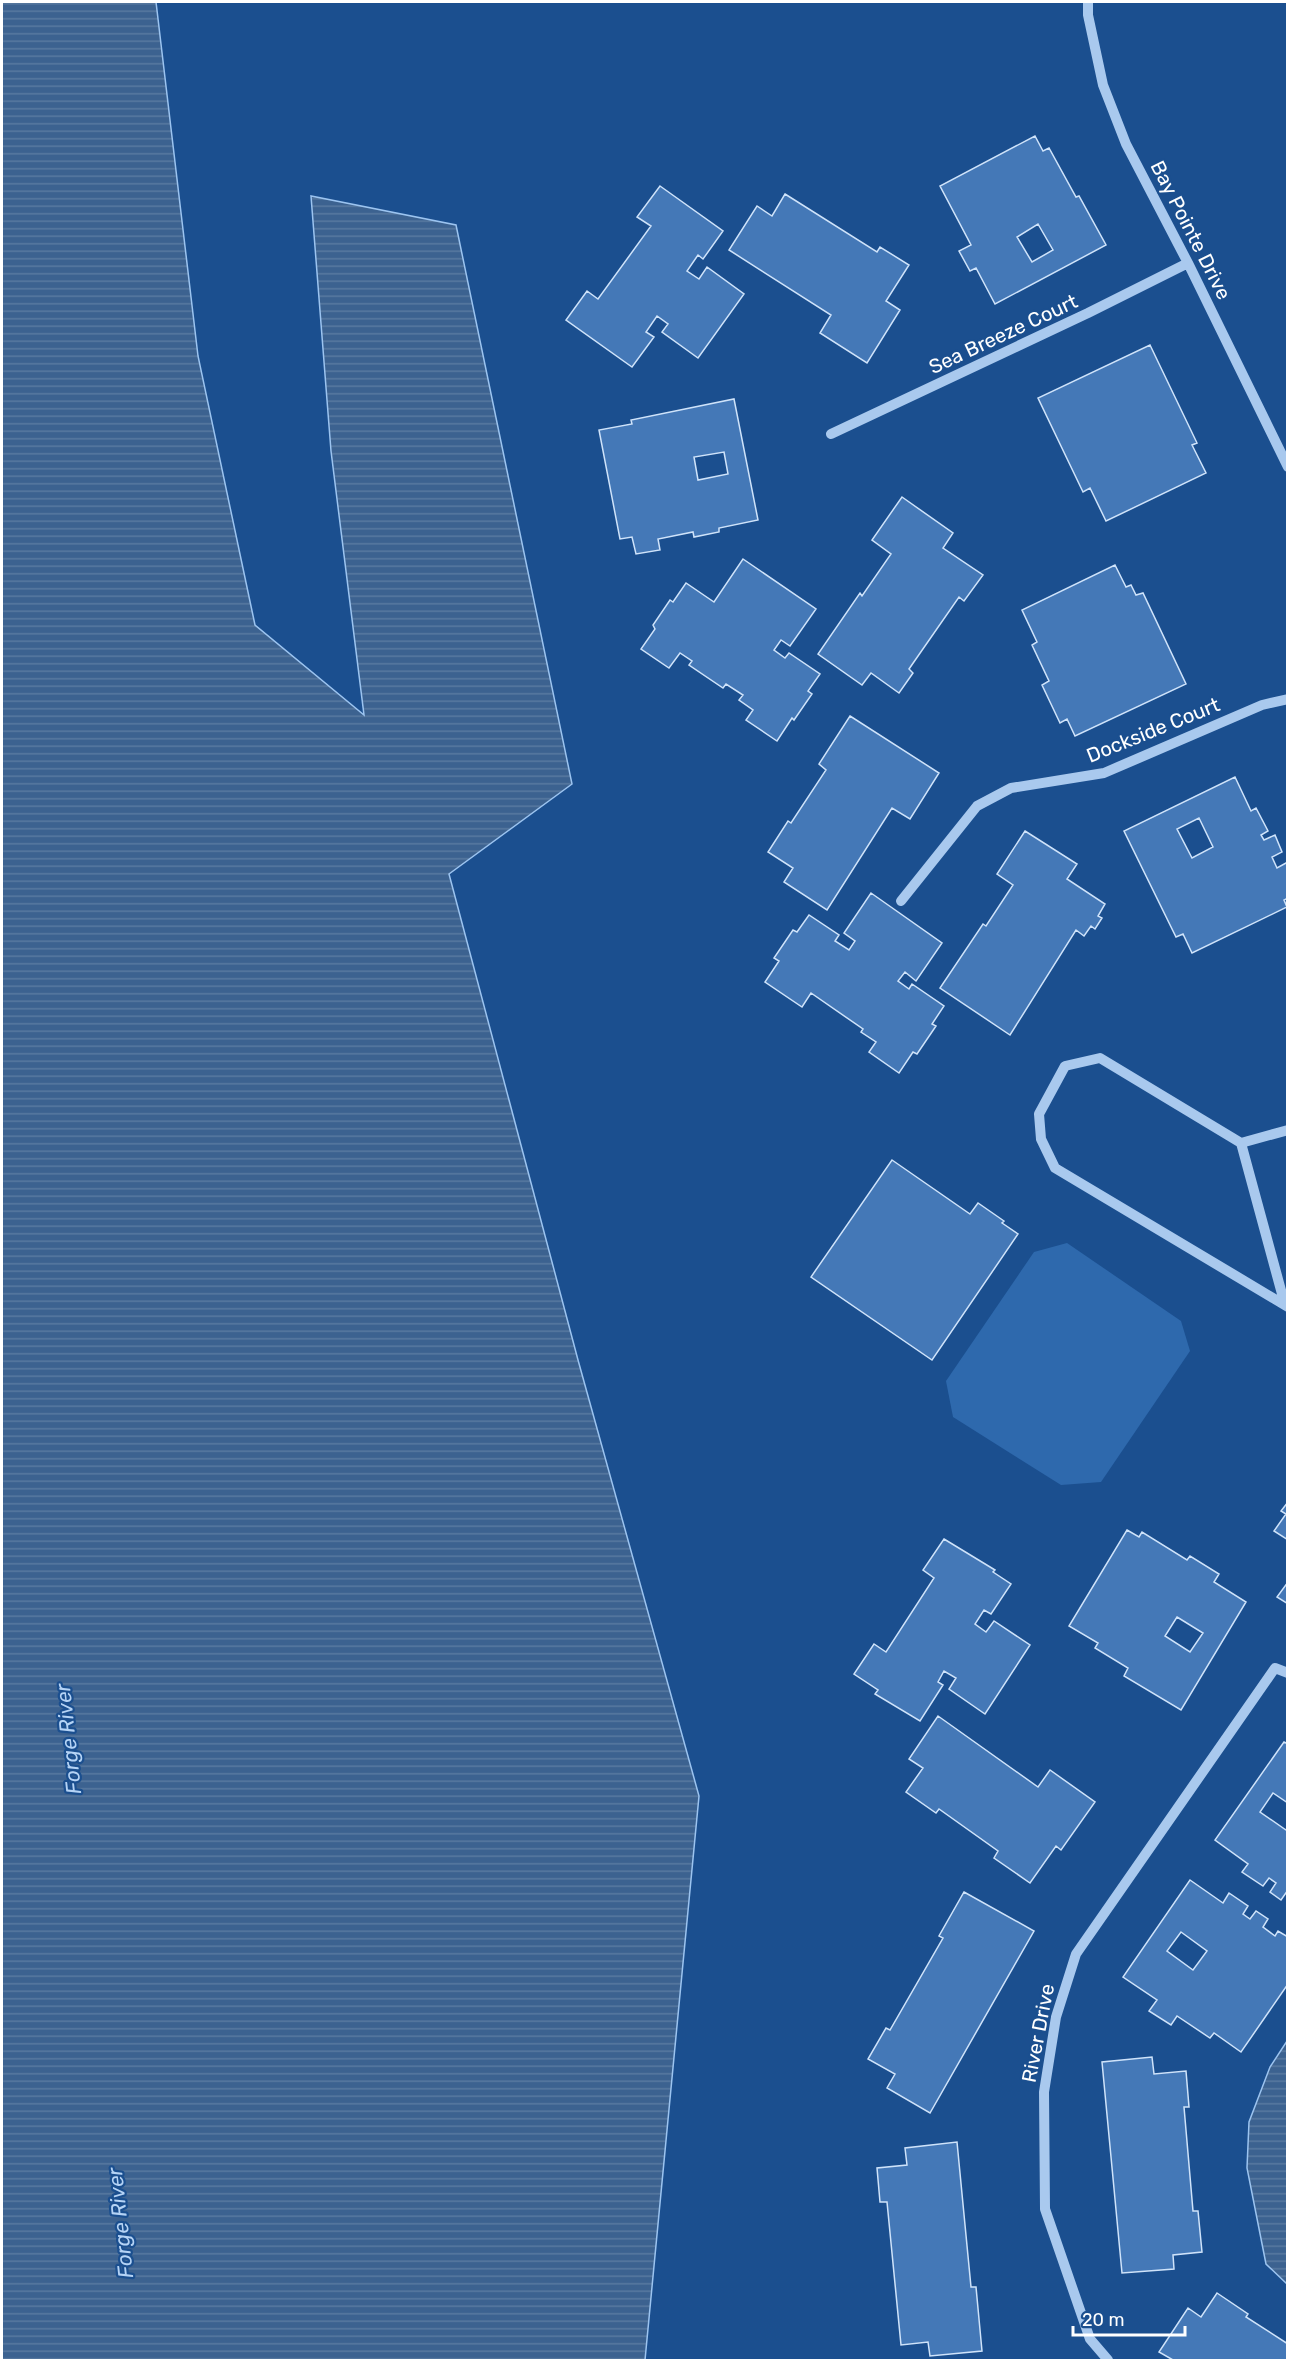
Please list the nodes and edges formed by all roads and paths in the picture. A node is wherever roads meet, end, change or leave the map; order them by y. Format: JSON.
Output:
{"nodes":[{"id":1,"x":1088,"y":2,"type":"edge"},
{"id":2,"x":1188,"y":263,"type":"junction"},
{"id":3,"x":831,"y":434,"type":"dead end"},
{"id":4,"x":1287,"y":466,"type":"edge"},
{"id":5,"x":1287,"y":699,"type":"edge"},
{"id":6,"x":901,"y":901,"type":"dead end"},
{"id":7,"x":1287,"y":1130,"type":"edge"},
{"id":8,"x":1241,"y":1143,"type":"junction"},
{"id":9,"x":1286,"y":1306,"type":"edge"},
{"id":10,"x":1287,"y":1673,"type":"edge"},
{"id":11,"x":1108,"y":2361,"type":"edge"}],
"edges":[{"from":1,"to":2,"type":"street","name":"Bay Pointe Drive"},
{"from":2,"to":3,"type":"street","name":"Sea Breeze Court"},
{"from":2,"to":4,"type":"street","name":"Bay Pointe Drive"},
{"from":5,"to":6,"type":"street","name":"Dockside Court"},
{"from":7,"to":8,"type":"street"},
{"from":8,"to":9,"type":"street"},
{"from":8,"to":9,"type":"street"},
{"from":10,"to":11,"type":"street","name":"River Drive"}]}
